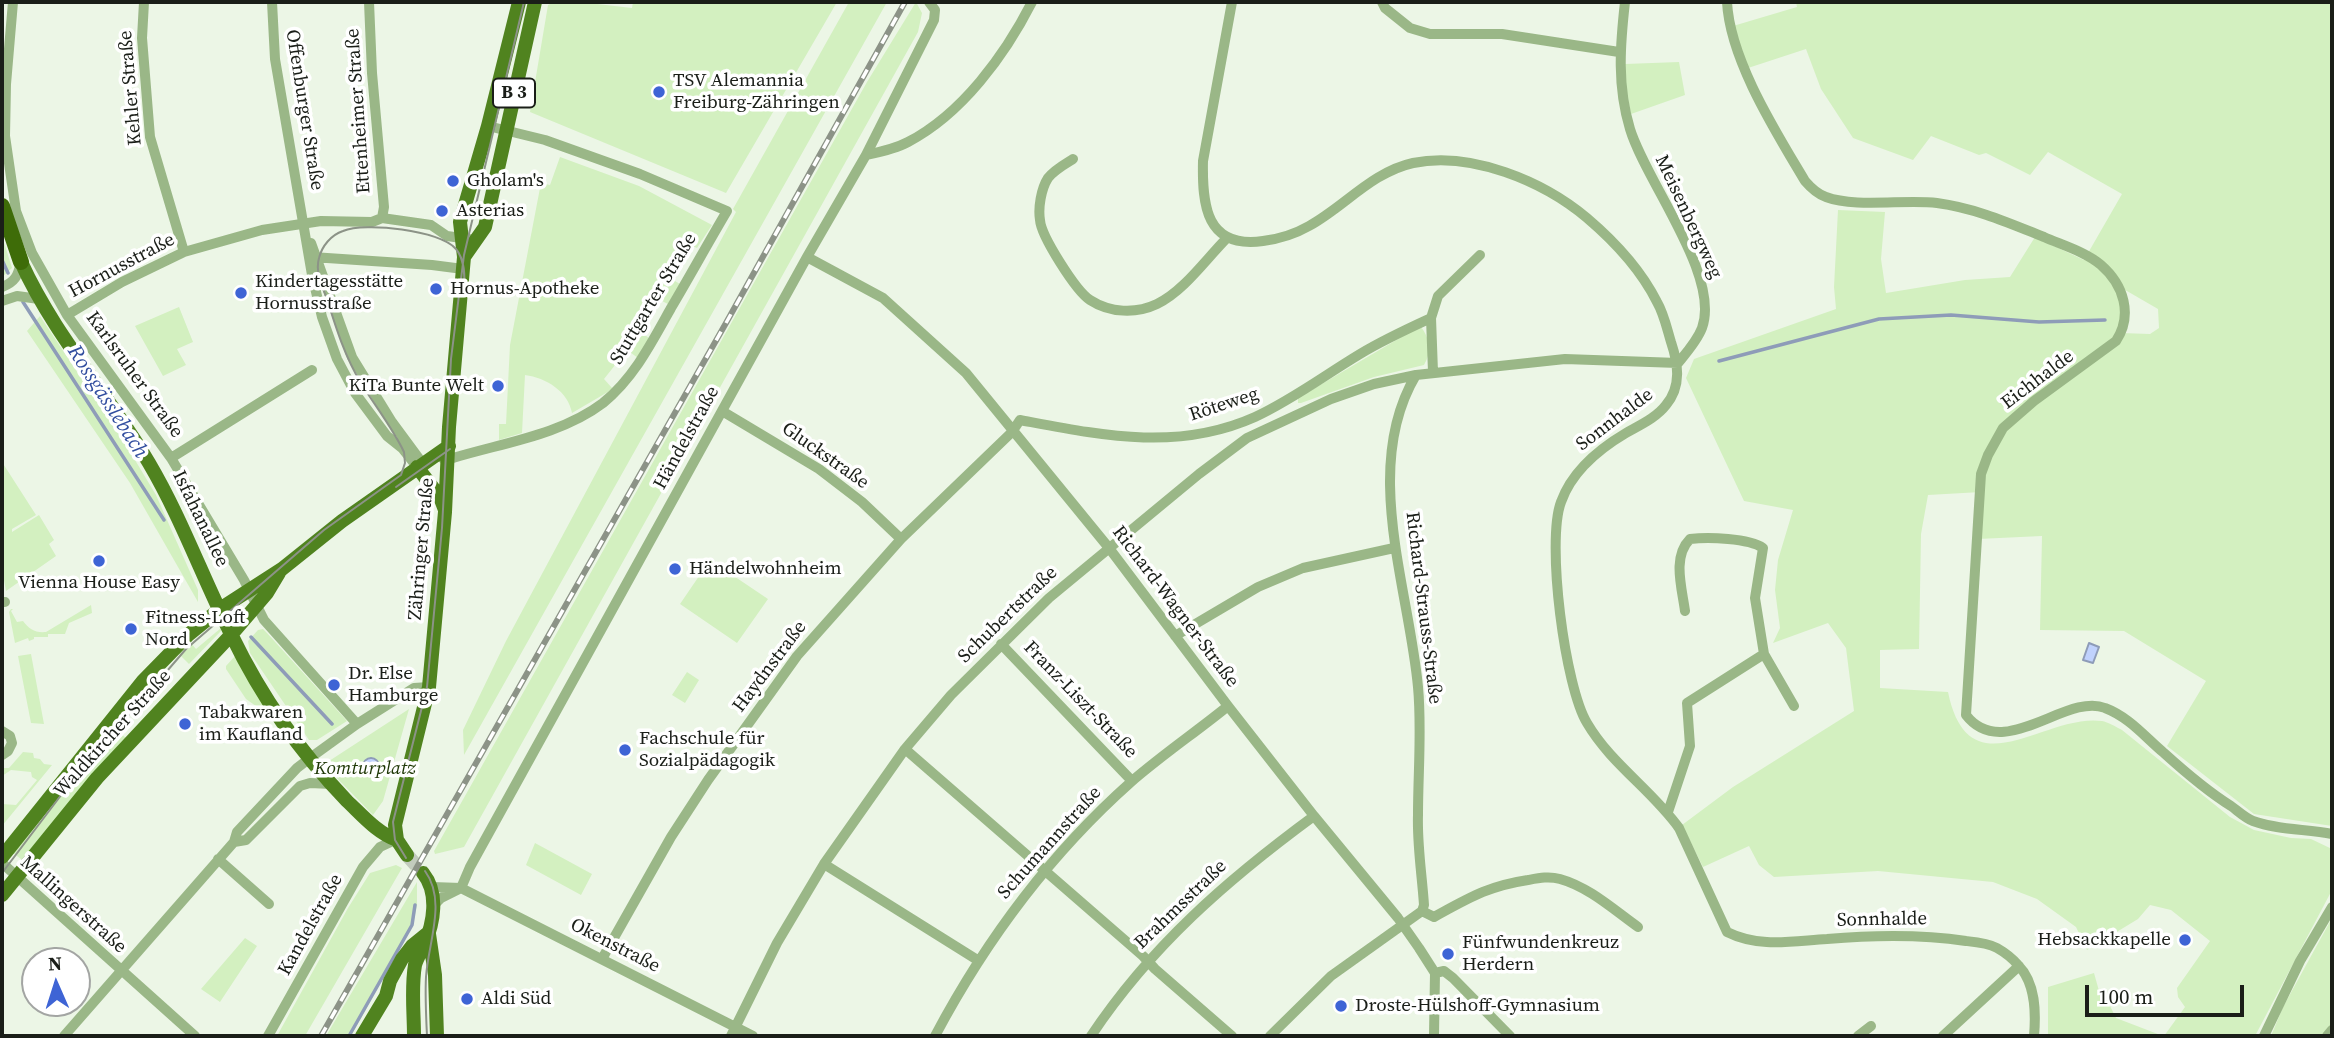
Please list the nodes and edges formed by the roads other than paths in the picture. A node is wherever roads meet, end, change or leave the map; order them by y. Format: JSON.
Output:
{"nodes":[{"id":1,"x":13,"y":2,"type":"edge"},
{"id":2,"x":144,"y":2,"type":"edge"},
{"id":3,"x":272,"y":2,"type":"edge"},
{"id":4,"x":369,"y":2,"type":"edge"},
{"id":5,"x":519,"y":2,"type":"edge"},
{"id":6,"x":535,"y":2,"type":"edge"},
{"id":7,"x":1032,"y":2,"type":"edge"},
{"id":8,"x":1232,"y":2,"type":"edge"},
{"id":9,"x":1382,"y":2,"type":"edge"},
{"id":10,"x":1625,"y":2,"type":"edge"},
{"id":11,"x":1727,"y":2,"type":"edge"},
{"id":12,"x":931,"y":3,"type":"edge"},
{"id":13,"x":1619,"y":52,"type":"junction"},
{"id":14,"x":488,"y":126,"type":"junction"},
{"id":15,"x":505,"y":131,"type":"junction"},
{"id":16,"x":866,"y":155,"type":"junction"},
{"id":17,"x":1073,"y":159,"type":"dead end"},
{"id":18,"x":2,"y":206,"type":"edge"},
{"id":19,"x":382,"y":218,"type":"junction"},
{"id":20,"x":304,"y":224,"type":"junction"},
{"id":21,"x":454,"y":237,"type":"junction"},
{"id":22,"x":1227,"y":238,"type":"junction"},
{"id":23,"x":478,"y":240,"type":"junction"},
{"id":24,"x":184,"y":252,"type":"junction"},
{"id":25,"x":1480,"y":255,"type":"dead end"},
{"id":26,"x":313,"y":257,"type":"junction"},
{"id":27,"x":807,"y":257,"type":"junction"},
{"id":28,"x":21,"y":262,"type":"junction"},
{"id":29,"x":463,"y":263,"type":"junction"},
{"id":30,"x":2,"y":288,"type":"edge"},
{"id":31,"x":39,"y":299,"type":"junction"},
{"id":32,"x":2,"y":301,"type":"edge"},
{"id":33,"x":67,"y":315,"type":"junction"},
{"id":34,"x":1431,"y":318,"type":"junction"},
{"id":35,"x":1678,"y":363,"type":"junction"},
{"id":36,"x":312,"y":370,"type":"dead end"},
{"id":37,"x":1433,"y":372,"type":"junction"},
{"id":38,"x":1416,"y":375,"type":"junction"},
{"id":39,"x":722,"y":411,"type":"junction"},
{"id":40,"x":1012,"y":432,"type":"junction"},
{"id":41,"x":171,"y":458,"type":"junction"},
{"id":42,"x":434,"y":458,"type":"junction"},
{"id":43,"x":445,"y":512,"type":"junction"},
{"id":44,"x":901,"y":539,"type":"junction"},
{"id":45,"x":1109,"y":548,"type":"junction"},
{"id":46,"x":1394,"y":548,"type":"junction"},
{"id":47,"x":282,"y":569,"type":"junction"},
{"id":48,"x":249,"y":589,"type":"junction"},
{"id":49,"x":257,"y":605,"type":"junction"},
{"id":50,"x":220,"y":609,"type":"junction"},
{"id":51,"x":1685,"y":611,"type":"dead end"},
{"id":52,"x":231,"y":635,"type":"junction"},
{"id":53,"x":1175,"y":636,"type":"junction"},
{"id":54,"x":1002,"y":644,"type":"junction"},
{"id":55,"x":1764,"y":654,"type":"junction"},
{"id":56,"x":429,"y":687,"type":"junction"},
{"id":57,"x":1228,"y":706,"type":"junction"},
{"id":58,"x":1794,"y":706,"type":"dead end"},
{"id":59,"x":357,"y":724,"type":"junction"},
{"id":60,"x":2,"y":731,"type":"edge"},
{"id":61,"x":905,"y":749,"type":"junction"},
{"id":62,"x":2,"y":755,"type":"edge"},
{"id":63,"x":310,"y":758,"type":"junction"},
{"id":64,"x":289,"y":776,"type":"junction"},
{"id":65,"x":1132,"y":781,"type":"junction"},
{"id":66,"x":331,"y":785,"type":"junction"},
{"id":67,"x":300,"y":786,"type":"junction"},
{"id":68,"x":1668,"y":812,"type":"junction"},
{"id":69,"x":1314,"y":816,"type":"junction"},
{"id":70,"x":2332,"y":834,"type":"edge"},
{"id":71,"x":396,"y":840,"type":"junction"},
{"id":72,"x":233,"y":842,"type":"junction"},
{"id":73,"x":407,"y":855,"type":"tunnel mouth"},
{"id":74,"x":2,"y":857,"type":"edge"},
{"id":75,"x":218,"y":859,"type":"junction"},
{"id":76,"x":2,"y":863,"type":"edge"},
{"id":77,"x":824,"y":864,"type":"junction"},
{"id":78,"x":1044,"y":870,"type":"junction"},
{"id":79,"x":423,"y":873,"type":"tunnel mouth"},
{"id":80,"x":17,"y":877,"type":"junction"},
{"id":81,"x":432,"y":887,"type":"junction"},
{"id":82,"x":461,"y":887,"type":"junction"},
{"id":83,"x":2,"y":895,"type":"edge"},
{"id":84,"x":269,"y":904,"type":"dead end"},
{"id":85,"x":433,"y":906,"type":"junction"},
{"id":86,"x":2332,"y":908,"type":"edge"},
{"id":87,"x":1422,"y":911,"type":"junction"},
{"id":88,"x":1402,"y":923,"type":"junction"},
{"id":89,"x":1638,"y":927,"type":"dead end"},
{"id":90,"x":430,"y":936,"type":"junction"},
{"id":91,"x":602,"y":960,"type":"junction"},
{"id":92,"x":979,"y":961,"type":"junction"},
{"id":93,"x":1148,"y":961,"type":"junction"},
{"id":94,"x":2019,"y":966,"type":"junction"},
{"id":95,"x":121,"y":972,"type":"junction"},
{"id":96,"x":1434,"y":973,"type":"junction"},
{"id":97,"x":414,"y":977,"type":"junction"},
{"id":98,"x":386,"y":996,"type":"junction"},
{"id":99,"x":414,"y":1015,"type":"junction"},
{"id":100,"x":436,"y":1015,"type":"junction"},
{"id":101,"x":1871,"y":1026,"type":"dead end"},
{"id":102,"x":2332,"y":1030,"type":"edge"},
{"id":103,"x":733,"y":1032,"type":"edge"},
{"id":104,"x":64,"y":1036,"type":"edge"},
{"id":105,"x":195,"y":1036,"type":"edge"},
{"id":106,"x":268,"y":1036,"type":"edge"},
{"id":107,"x":362,"y":1036,"type":"edge"},
{"id":108,"x":414,"y":1036,"type":"edge"},
{"id":109,"x":437,"y":1036,"type":"edge"},
{"id":110,"x":753,"y":1036,"type":"edge"},
{"id":111,"x":935,"y":1036,"type":"edge"},
{"id":112,"x":1091,"y":1036,"type":"edge"},
{"id":113,"x":1232,"y":1036,"type":"edge"},
{"id":114,"x":1270,"y":1036,"type":"edge"},
{"id":115,"x":1434,"y":1036,"type":"edge"},
{"id":116,"x":1510,"y":1036,"type":"edge"},
{"id":117,"x":1858,"y":1036,"type":"edge"},
{"id":118,"x":1943,"y":1036,"type":"edge"},
{"id":119,"x":2034,"y":1036,"type":"edge"},
{"id":120,"x":2264,"y":1036,"type":"edge"},
{"id":121,"x":2327,"y":1036,"type":"edge"}],
"edges":[{"from":1,"to":33,"type":"street","name":"Karlsruher Straße"},
{"from":2,"to":24,"type":"street","name":"Kehler Straße"},
{"from":3,"to":20,"type":"street","name":"Offenburger Straße"},
{"from":4,"to":19,"type":"street","name":"Ettenheimer Straße"},
{"from":5,"to":14,"type":"main road","name":"Zähringer Straße"},
{"from":6,"to":15,"type":"main road","number":"B 3"},
{"from":7,"to":16,"type":"street"},
{"from":8,"to":22,"type":"street"},
{"from":9,"to":13,"type":"street"},
{"from":10,"to":13,"type":"street","name":"Meisenbergweg"},
{"from":11,"to":70,"type":"street","name":"Eichhalde"},
{"from":12,"to":16,"type":"street","name":"Händelstraße"},
{"from":13,"to":35,"type":"street","name":"Meisenbergweg"},
{"from":14,"to":15,"type":"street"},
{"from":14,"to":21,"type":"main road","name":"Zähringer Straße"},
{"from":15,"to":23,"type":"main road","number":"B 3"},
{"from":15,"to":42,"type":"street","name":"Stuttgarter Straße"},
{"from":16,"to":27,"type":"street","name":"Händelstraße"},
{"from":17,"to":22,"type":"street"},
{"from":18,"to":28,"type":"highway","name":"Isfahanallee"},
{"from":19,"to":20,"type":"street","name":"Hornusstraße"},
{"from":19,"to":21,"type":"street","name":"Hornusstraße"},
{"from":20,"to":24,"type":"street","name":"Hornusstraße"},
{"from":20,"to":26,"type":"street","name":"Offenburger Straße"},
{"from":21,"to":23,"type":"street","name":"Hornusstraße"},
{"from":21,"to":29,"type":"main road","name":"Zähringer Straße"},
{"from":22,"to":35,"type":"street"},
{"from":23,"to":29,"type":"main road","number":"B 3"},
{"from":24,"to":33,"type":"street","name":"Hornusstraße"},
{"from":25,"to":34,"type":"street"},
{"from":26,"to":29,"type":"street"},
{"from":26,"to":42,"type":"street","name":"Offenburger Straße"},
{"from":26,"to":42,"type":"street","name":"Offenburger Straße"},
{"from":27,"to":39,"type":"street","name":"Händelstraße"},
{"from":27,"to":40,"type":"street","name":"Richard-Wagner-Straße"},
{"from":28,"to":30,"type":"street"},
{"from":28,"to":31,"type":"main road","name":"Isfahanallee"},
{"from":29,"to":42,"type":"main road","name":"Zähringer Straße"},
{"from":31,"to":32,"type":"street"},
{"from":31,"to":50,"type":"main road","name":"Isfahanallee"},
{"from":33,"to":41,"type":"street","name":"Karlsruher Straße"},
{"from":34,"to":37,"type":"street"},
{"from":34,"to":40,"type":"street","name":"Röteweg"},
{"from":35,"to":37,"type":"street"},
{"from":35,"to":68,"type":"street","name":"Sonnhalde"},
{"from":36,"to":41,"type":"street"},
{"from":37,"to":38,"type":"street","name":"Schubertstraße"},
{"from":38,"to":45,"type":"street","name":"Schubertstraße"},
{"from":38,"to":46,"type":"street","name":"Richard-Strauss-Straße"},
{"from":39,"to":44,"type":"street","name":"Gluckstraße"},
{"from":39,"to":82,"type":"street","name":"Händelstraße"},
{"from":40,"to":44,"type":"street","name":"Haydnstraße"},
{"from":40,"to":45,"type":"street","name":"Richard-Wagner-Straße"},
{"from":41,"to":48,"type":"street","name":"Karlsruher Straße"},
{"from":42,"to":43,"type":"main road","name":"Zähringer Straße"},
{"from":42,"to":43,"type":"main road"},
{"from":42,"to":47,"type":"main road","name":"Waldkircher Straße"},
{"from":43,"to":56,"type":"main road","name":"Zähringer Straße"},
{"from":44,"to":91,"type":"street","name":"Haydnstraße"},
{"from":45,"to":53,"type":"street","name":"Richard-Wagner-Straße"},
{"from":45,"to":54,"type":"street","name":"Schubertstraße"},
{"from":46,"to":53,"type":"street"},
{"from":46,"to":87,"type":"street","name":"Richard-Strauss-Straße"},
{"from":47,"to":48,"type":"main road","name":"Waldkircher Straße"},
{"from":47,"to":49,"type":"main road","name":"Waldkircher Straße"},
{"from":48,"to":49,"type":"street","name":"Karlsruher Straße"},
{"from":48,"to":50,"type":"main road","name":"Waldkircher Straße"},
{"from":49,"to":52,"type":"main road","name":"Waldkircher Straße"},
{"from":49,"to":59,"type":"street","name":"Karlsruher Straße"},
{"from":50,"to":52,"type":"main road","name":"Isfahanallee"},
{"from":50,"to":74,"type":"main road","name":"Waldkircher Straße"},
{"from":51,"to":55,"type":"street"},
{"from":52,"to":63,"type":"main road"},
{"from":52,"to":80,"type":"main road","name":"Waldkircher Straße"},
{"from":53,"to":57,"type":"street","name":"Richard-Wagner-Straße"},
{"from":54,"to":61,"type":"street","name":"Schubertstraße"},
{"from":54,"to":65,"type":"street","name":"Franz-Liszt-Straße"},
{"from":55,"to":58,"type":"street"},
{"from":55,"to":68,"type":"street"},
{"from":56,"to":59,"type":"street"},
{"from":56,"to":71,"type":"main road","name":"Zähringer Straße"},
{"from":57,"to":65,"type":"street","name":"Schumannstraße"},
{"from":57,"to":69,"type":"street","name":"Richard-Wagner-Straße"},
{"from":59,"to":63,"type":"street"},
{"from":60,"to":62,"type":"street"},
{"from":61,"to":77,"type":"street","name":"Schubertstraße"},
{"from":61,"to":78,"type":"street"},
{"from":63,"to":64,"type":"street"},
{"from":63,"to":66,"type":"main road"},
{"from":64,"to":67,"type":"street"},
{"from":64,"to":72,"type":"street"},
{"from":65,"to":78,"type":"street","name":"Schumannstraße"},
{"from":66,"to":67,"type":"street"},
{"from":66,"to":71,"type":"main road"},
{"from":67,"to":72,"type":"street"},
{"from":68,"to":94,"type":"street","name":"Sonnhalde"},
{"from":69,"to":88,"type":"street","name":"Richard-Wagner-Straße"},
{"from":69,"to":93,"type":"street","name":"Brahmsstraße"},
{"from":71,"to":73,"type":"main road"},
{"from":71,"to":106,"type":"street","name":"Kandelstraße"},
{"from":72,"to":75,"type":"street"},
{"from":75,"to":84,"type":"street"},
{"from":75,"to":95,"type":"street"},
{"from":76,"to":80,"type":"street","name":"Mallingerstraße"},
{"from":77,"to":92,"type":"street"},
{"from":77,"to":103,"type":"street","name":"Schubertstraße"},
{"from":78,"to":92,"type":"street","name":"Schumannstraße"},
{"from":78,"to":93,"type":"street"},
{"from":79,"to":81,"type":"main road"},
{"from":80,"to":83,"type":"main road","name":"Waldkircher Straße"},
{"from":80,"to":95,"type":"street","name":"Mallingerstraße"},
{"from":81,"to":82,"type":"street","name":"Okenstraße"},
{"from":81,"to":85,"type":"main road"},
{"from":82,"to":85,"type":"street"},
{"from":82,"to":91,"type":"street","name":"Okenstraße"},
{"from":85,"to":90,"type":"main road"},
{"from":86,"to":120,"type":"street"},
{"from":87,"to":88,"type":"street"},
{"from":87,"to":89,"type":"street"},
{"from":88,"to":96,"type":"street","name":"Richard-Wagner-Straße"},
{"from":88,"to":114,"type":"street"},
{"from":90,"to":97,"type":"main road"},
{"from":90,"to":98,"type":"main road"},
{"from":90,"to":100,"type":"main road"},
{"from":91,"to":103,"type":"street","name":"Okenstraße"},
{"from":92,"to":111,"type":"street","name":"Schumannstraße"},
{"from":93,"to":112,"type":"street","name":"Brahmsstraße"},
{"from":93,"to":113,"type":"street"},
{"from":94,"to":118,"type":"street"},
{"from":94,"to":119,"type":"street","name":"Sonnhalde"},
{"from":95,"to":104,"type":"street"},
{"from":95,"to":105,"type":"street","name":"Mallingerstraße"},
{"from":96,"to":115,"type":"street"},
{"from":96,"to":116,"type":"street"},
{"from":97,"to":98,"type":"main road"},
{"from":97,"to":99,"type":"main road"},
{"from":98,"to":107,"type":"main road"},
{"from":99,"to":100,"type":"main road"},
{"from":99,"to":108,"type":"main road"},
{"from":100,"to":109,"type":"main road"},
{"from":101,"to":117,"type":"street"},
{"from":102,"to":121,"type":"street"},
{"from":103,"to":110,"type":"street","name":"Okenstraße"}]}
